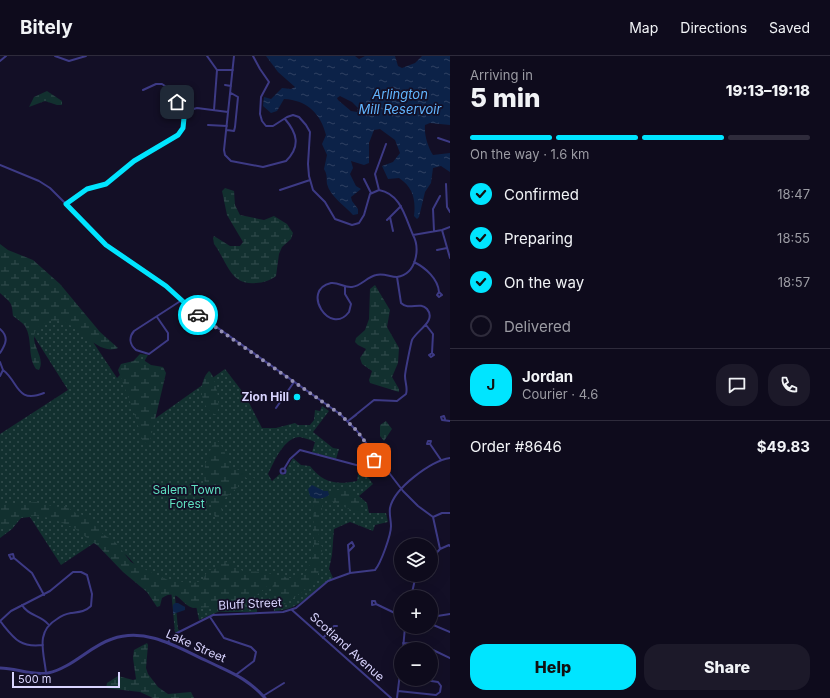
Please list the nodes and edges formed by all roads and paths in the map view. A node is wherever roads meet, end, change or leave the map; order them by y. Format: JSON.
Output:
{"nodes":[{"id":1,"x":6,"y":56,"type":"edge"},
{"id":2,"x":55,"y":56,"type":"edge"},
{"id":3,"x":68,"y":56,"type":"edge"},
{"id":4,"x":86,"y":56,"type":"edge"},
{"id":5,"x":207,"y":56,"type":"edge"},
{"id":6,"x":234,"y":56,"type":"edge"},
{"id":7,"x":254,"y":56,"type":"edge"},
{"id":8,"x":0,"y":61,"type":"edge"},
{"id":9,"x":67,"y":61,"type":"junction"},
{"id":10,"x":217,"y":70,"type":"junction"},
{"id":11,"x":233,"y":70,"type":"junction"},
{"id":12,"x":225,"y":85,"type":"dead end"},
{"id":13,"x":231,"y":86,"type":"junction"},
{"id":14,"x":143,"y":90,"type":"dead end"},
{"id":15,"x":230,"y":93,"type":"junction"},
{"id":16,"x":214,"y":110,"type":"junction"},
{"id":17,"x":183,"y":112,"type":"junction"},
{"id":18,"x":228,"y":112,"type":"junction"},
{"id":19,"x":285,"y":118,"type":"junction"},
{"id":20,"x":208,"y":124,"type":"dead end"},
{"id":21,"x":227,"y":126,"type":"junction"},
{"id":22,"x":226,"y":130,"type":"junction"},
{"id":23,"x":439,"y":138,"type":"dead end"},
{"id":24,"x":450,"y":142,"type":"edge"},
{"id":25,"x":386,"y":144,"type":"dead end"},
{"id":26,"x":0,"y":165,"type":"edge"},
{"id":27,"x":364,"y":179,"type":"dead end"},
{"id":28,"x":310,"y":180,"type":"junction"},
{"id":29,"x":446,"y":184,"type":"dead end"},
{"id":30,"x":280,"y":190,"type":"dead end"},
{"id":31,"x":379,"y":190,"type":"junction"},
{"id":32,"x":372,"y":193,"type":"junction"},
{"id":33,"x":440,"y":196,"type":"dead end"},
{"id":34,"x":66,"y":204,"type":"junction"},
{"id":35,"x":401,"y":206,"type":"junction"},
{"id":36,"x":450,"y":212,"type":"edge"},
{"id":37,"x":390,"y":217,"type":"junction"},
{"id":38,"x":387,"y":220,"type":"dead end"},
{"id":39,"x":450,"y":227,"type":"edge"},
{"id":40,"x":442,"y":230,"type":"junction"},
{"id":41,"x":393,"y":231,"type":"dead end"},
{"id":42,"x":434,"y":231,"type":"junction"},
{"id":43,"x":412,"y":235,"type":"junction"},
{"id":44,"x":447,"y":248,"type":"junction"},
{"id":45,"x":437,"y":250,"type":"dead end"},
{"id":46,"x":450,"y":258,"type":"edge"},
{"id":47,"x":414,"y":262,"type":"junction"},
{"id":48,"x":397,"y":277,"type":"junction"},
{"id":49,"x":344,"y":286,"type":"junction"},
{"id":50,"x":439,"y":292,"type":"dead end"},
{"id":51,"x":182,"y":300,"type":"junction"},
{"id":52,"x":157,"y":317,"type":"junction"},
{"id":53,"x":426,"y":324,"type":"junction"},
{"id":54,"x":0,"y":329,"type":"edge"},
{"id":55,"x":0,"y":353,"type":"edge"},
{"id":56,"x":432,"y":353,"type":"dead end"},
{"id":57,"x":0,"y":362,"type":"edge"},
{"id":58,"x":3,"y":370,"type":"junction"},
{"id":59,"x":0,"y":376,"type":"edge"},
{"id":60,"x":294,"y":382,"type":"junction"},
{"id":61,"x":44,"y":393,"type":"dead end"},
{"id":62,"x":276,"y":408,"type":"dead end"},
{"id":63,"x":445,"y":419,"type":"dead end"},
{"id":64,"x":348,"y":421,"type":"junction"},
{"id":65,"x":450,"y":421,"type":"edge"},
{"id":66,"x":430,"y":444,"type":"dead end"},
{"id":67,"x":377,"y":458,"type":"junction"},
{"id":68,"x":450,"y":458,"type":"edge"},
{"id":69,"x":441,"y":460,"type":"junction"},
{"id":70,"x":284,"y":469,"type":"dead end"},
{"id":71,"x":402,"y":489,"type":"junction"},
{"id":72,"x":450,"y":513,"type":"edge"},
{"id":73,"x":433,"y":517,"type":"junction"},
{"id":74,"x":450,"y":546,"type":"edge"},
{"id":75,"x":440,"y":550,"type":"joint"},
{"id":76,"x":349,"y":551,"type":"dead end"},
{"id":77,"x":14,"y":558,"type":"dead end"},
{"id":78,"x":350,"y":573,"type":"junction"},
{"id":79,"x":44,"y":595,"type":"junction"},
{"id":80,"x":376,"y":604,"type":"dead end"},
{"id":81,"x":22,"y":605,"type":"junction"},
{"id":82,"x":292,"y":610,"type":"junction"},
{"id":83,"x":394,"y":613,"type":"edge"},
{"id":84,"x":450,"y":614,"type":"edge"},
{"id":85,"x":210,"y":616,"type":"junction"},
{"id":86,"x":438,"y":616,"type":"edge"},
{"id":87,"x":0,"y":621,"type":"edge"},
{"id":88,"x":48,"y":624,"type":"junction"},
{"id":89,"x":337,"y":626,"type":"dead end"},
{"id":90,"x":438,"y":627,"type":"edge"},
{"id":91,"x":450,"y":632,"type":"edge"},
{"id":92,"x":323,"y":638,"type":"junction"},
{"id":93,"x":168,"y":642,"type":"junction"},
{"id":94,"x":43,"y":645,"type":"junction"},
{"id":95,"x":438,"y":652,"type":"edge"},
{"id":96,"x":450,"y":658,"type":"edge"},
{"id":97,"x":0,"y":668,"type":"edge"},
{"id":98,"x":46,"y":673,"type":"junction"},
{"id":99,"x":237,"y":674,"type":"junction"},
{"id":100,"x":438,"y":682,"type":"edge"},
{"id":101,"x":284,"y":683,"type":"dead end"},
{"id":102,"x":399,"y":686,"type":"edge"},
{"id":103,"x":398,"y":691,"type":"junction"},
{"id":104,"x":264,"y":697,"type":"edge"},
{"id":105,"x":391,"y":698,"type":"edge"},
{"id":106,"x":397,"y":698,"type":"edge"}],
"edges":[{"from":1,"to":8,"type":"street"},
{"from":2,"to":9,"type":"street"},
{"from":3,"to":9,"type":"street"},
{"from":4,"to":9,"type":"street"},
{"from":5,"to":10,"type":"street"},
{"from":6,"to":11,"type":"street"},
{"from":7,"to":19,"type":"street"},
{"from":10,"to":11,"type":"street"},
{"from":10,"to":16,"type":"street"},
{"from":11,"to":13,"type":"street"},
{"from":12,"to":13,"type":"street"},
{"from":13,"to":15,"type":"street"},
{"from":14,"to":17,"type":"street"},
{"from":15,"to":18,"type":"street"},
{"from":15,"to":22,"type":"street"},
{"from":16,"to":17,"type":"street"},
{"from":16,"to":18,"type":"street"},
{"from":17,"to":34,"type":"street"},
{"from":18,"to":21,"type":"street"},
{"from":19,"to":22,"type":"street"},
{"from":19,"to":28,"type":"street"},
{"from":20,"to":21,"type":"street"},
{"from":21,"to":22,"type":"street"},
{"from":23,"to":24,"type":"street"},
{"from":25,"to":31,"type":"street"},
{"from":26,"to":34,"type":"street"},
{"from":27,"to":32,"type":"street"},
{"from":28,"to":30,"type":"street"},
{"from":28,"to":32,"type":"street"},
{"from":29,"to":36,"type":"street"},
{"from":31,"to":32,"type":"street"},
{"from":31,"to":35,"type":"street"},
{"from":33,"to":42,"type":"street"},
{"from":34,"to":51,"type":"street"},
{"from":35,"to":37,"type":"street"},
{"from":35,"to":43,"type":"street"},
{"from":37,"to":38,"type":"street"},
{"from":37,"to":41,"type":"street"},
{"from":39,"to":40,"type":"street"},
{"from":40,"to":42,"type":"street"},
{"from":40,"to":44,"type":"street"},
{"from":42,"to":43,"type":"street"},
{"from":43,"to":47,"type":"street"},
{"from":44,"to":45,"type":"street"},
{"from":44,"to":46,"type":"street"},
{"from":47,"to":48,"type":"street"},
{"from":47,"to":50,"type":"street"},
{"from":48,"to":49,"type":"street"},
{"from":48,"to":53,"type":"street"},
{"from":49,"to":49,"type":"street"},
{"from":51,"to":52,"type":"street"},
{"from":51,"to":60,"type":"street"},
{"from":52,"to":52,"type":"street"},
{"from":53,"to":56,"type":"street"},
{"from":53,"to":64,"type":"street"},
{"from":54,"to":55,"type":"street"},
{"from":57,"to":58,"type":"street"},
{"from":58,"to":59,"type":"street"},
{"from":58,"to":61,"type":"street"},
{"from":60,"to":62,"type":"street"},
{"from":60,"to":64,"type":"street"},
{"from":63,"to":65,"type":"street"},
{"from":64,"to":67,"type":"street"},
{"from":66,"to":69,"type":"street"},
{"from":67,"to":70,"type":"street"},
{"from":67,"to":71,"type":"street"},
{"from":68,"to":69,"type":"street","name":"Bluff Street"},
{"from":69,"to":71,"type":"street","name":"Bluff Street"},
{"from":71,"to":73,"type":"street"},
{"from":71,"to":78,"type":"street","name":"Bluff Street"},
{"from":72,"to":73,"type":"street"},
{"from":73,"to":75,"type":"street"},
{"from":74,"to":75,"type":"street"},
{"from":76,"to":78,"type":"street"},
{"from":77,"to":79,"type":"street"},
{"from":78,"to":82,"type":"street","name":"Bluff Street"},
{"from":79,"to":81,"type":"street"},
{"from":79,"to":88,"type":"street"},
{"from":80,"to":83,"type":"street"},
{"from":81,"to":87,"type":"street"},
{"from":81,"to":88,"type":"street"},
{"from":82,"to":85,"type":"street","name":"Bluff Street"},
{"from":82,"to":92,"type":"street","name":"Scotland Avenue"},
{"from":84,"to":86,"type":"street"},
{"from":85,"to":93,"type":"street","name":"Bluff Street"},
{"from":85,"to":99,"type":"street"},
{"from":87,"to":94,"type":"street"},
{"from":88,"to":94,"type":"street"},
{"from":89,"to":92,"type":"street"},
{"from":90,"to":91,"type":"street"},
{"from":92,"to":105,"type":"street","name":"Scotland Avenue"},
{"from":93,"to":98,"type":"street","name":"Lake Street"},
{"from":93,"to":99,"type":"street","name":"Lake Street"},
{"from":94,"to":98,"type":"street"},
{"from":95,"to":96,"type":"street"},
{"from":97,"to":98,"type":"street","name":"Lake Street"},
{"from":99,"to":104,"type":"street","name":"Lake Street"},
{"from":100,"to":103,"type":"street"},
{"from":101,"to":104,"type":"street"},
{"from":102,"to":103,"type":"street"},
{"from":103,"to":106,"type":"street"}]}
